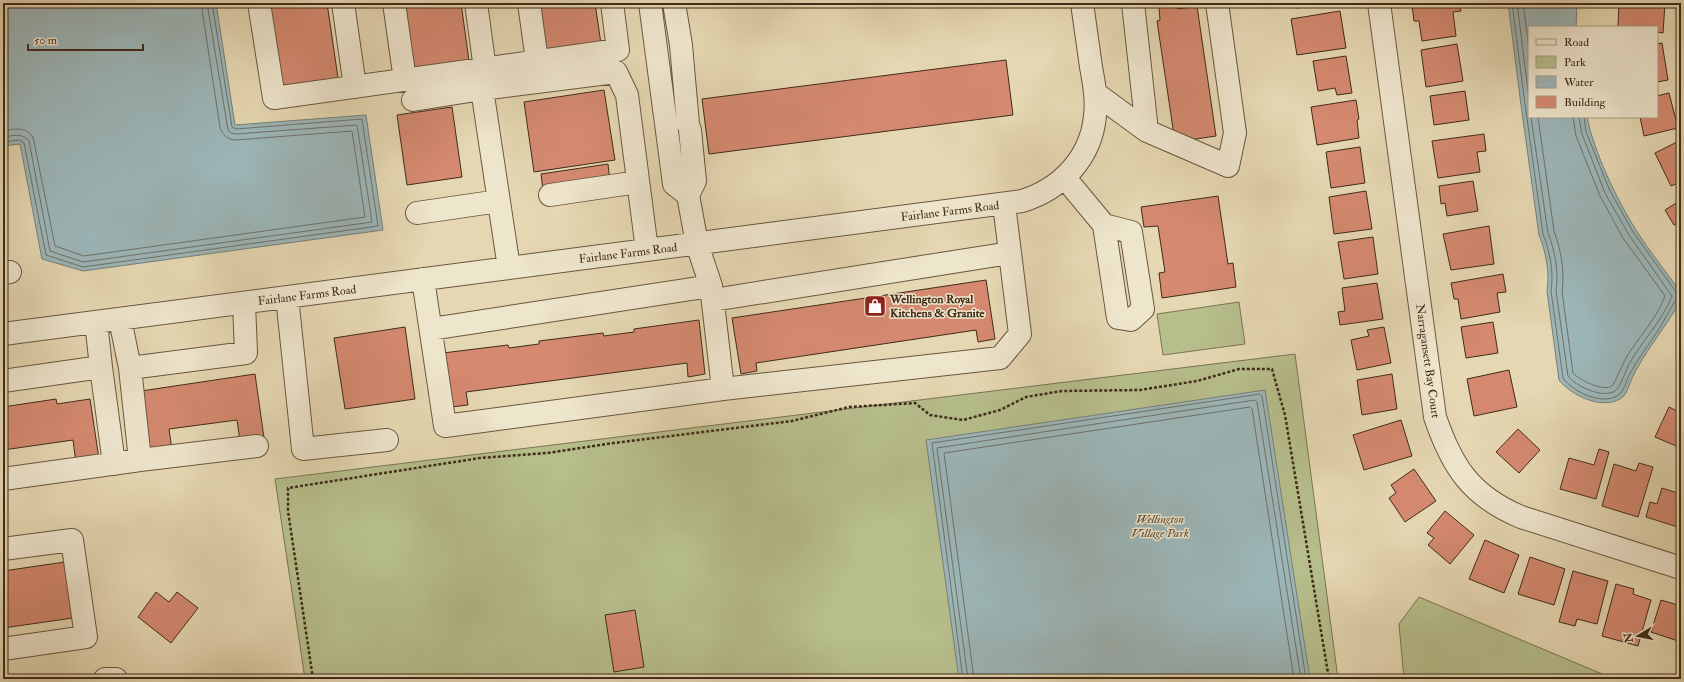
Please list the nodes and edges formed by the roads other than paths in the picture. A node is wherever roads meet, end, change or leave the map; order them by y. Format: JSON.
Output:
{"nodes":[{"id":1,"x":259,"y":3,"type":"edge"},
{"id":2,"x":343,"y":3,"type":"edge"},
{"id":3,"x":394,"y":3,"type":"edge"},
{"id":4,"x":476,"y":3,"type":"edge"},
{"id":5,"x":529,"y":3,"type":"edge"},
{"id":6,"x":612,"y":3,"type":"edge"},
{"id":7,"x":650,"y":3,"type":"edge"},
{"id":8,"x":674,"y":3,"type":"edge"},
{"id":9,"x":1082,"y":3,"type":"edge"},
{"id":10,"x":1133,"y":3,"type":"edge"},
{"id":11,"x":1217,"y":3,"type":"edge"},
{"id":12,"x":1379,"y":3,"type":"edge"},
{"id":13,"x":536,"y":61,"type":"junction"},
{"id":14,"x":483,"y":79,"type":"junction"},
{"id":15,"x":405,"y":80,"type":"junction"},
{"id":16,"x":355,"y":87,"type":"junction"},
{"id":17,"x":1095,"y":93,"type":"junction"},
{"id":18,"x":413,"y":100,"type":"dead end"},
{"id":19,"x":1147,"y":131,"type":"junction"},
{"id":20,"x":1064,"y":178,"type":"junction"},
{"id":21,"x":638,"y":182,"type":"junction"},
{"id":22,"x":550,"y":195,"type":"dead end"},
{"id":23,"x":688,"y":195,"type":"junction"},
{"id":24,"x":499,"y":202,"type":"junction"},
{"id":25,"x":1004,"y":204,"type":"junction"},
{"id":26,"x":417,"y":213,"type":"dead end"},
{"id":27,"x":1104,"y":225,"type":"dead end"},
{"id":28,"x":697,"y":244,"type":"junction"},
{"id":29,"x":647,"y":250,"type":"junction"},
{"id":30,"x":1010,"y":253,"type":"junction"},
{"id":31,"x":509,"y":268,"type":"junction"},
{"id":32,"x":423,"y":280,"type":"junction"},
{"id":33,"x":712,"y":293,"type":"junction"},
{"id":34,"x":287,"y":297,"type":"junction"},
{"id":35,"x":244,"y":303,"type":"junction"},
{"id":36,"x":120,"y":319,"type":"junction"},
{"id":37,"x":96,"y":322,"type":"junction"},
{"id":38,"x":431,"y":329,"type":"junction"},
{"id":39,"x":3,"y":334,"type":"edge"},
{"id":40,"x":101,"y":367,"type":"junction"},
{"id":41,"x":130,"y":368,"type":"junction"},
{"id":42,"x":3,"y":381,"type":"edge"},
{"id":43,"x":723,"y":389,"type":"junction"},
{"id":44,"x":387,"y":440,"type":"dead end"},
{"id":45,"x":257,"y":446,"type":"dead end"},
{"id":46,"x":140,"y":460,"type":"junction"},
{"id":47,"x":114,"y":464,"type":"junction"},
{"id":48,"x":3,"y":479,"type":"edge"},
{"id":49,"x":3,"y":549,"type":"edge"},
{"id":50,"x":1681,"y":568,"type":"edge"},
{"id":51,"x":3,"y":649,"type":"edge"},
{"id":52,"x":105,"y":679,"type":"edge"},
{"id":53,"x":116,"y":679,"type":"edge"}],
"edges":[{"from":1,"to":16,"type":"street"},
{"from":2,"to":16,"type":"street"},
{"from":3,"to":15,"type":"street"},
{"from":4,"to":14,"type":"street"},
{"from":5,"to":13,"type":"street"},
{"from":6,"to":13,"type":"street"},
{"from":7,"to":23,"type":"street"},
{"from":8,"to":23,"type":"street"},
{"from":9,"to":17,"type":"street","name":"Fairlane Farms Road"},
{"from":10,"to":19,"type":"street"},
{"from":11,"to":19,"type":"street"},
{"from":12,"to":50,"type":"street","name":"Narragansett Bay Court"},
{"from":13,"to":14,"type":"street"},
{"from":14,"to":15,"type":"street"},
{"from":14,"to":18,"type":"street"},
{"from":14,"to":21,"type":"street"},
{"from":14,"to":24,"type":"street"},
{"from":15,"to":16,"type":"street"},
{"from":17,"to":19,"type":"street"},
{"from":17,"to":20,"type":"street","name":"Fairlane Farms Road"},
{"from":20,"to":25,"type":"street","name":"Fairlane Farms Road"},
{"from":20,"to":27,"type":"street"},
{"from":21,"to":22,"type":"street"},
{"from":21,"to":29,"type":"street"},
{"from":23,"to":28,"type":"street"},
{"from":24,"to":26,"type":"street"},
{"from":24,"to":31,"type":"street"},
{"from":25,"to":28,"type":"street","name":"Fairlane Farms Road"},
{"from":25,"to":30,"type":"street"},
{"from":28,"to":29,"type":"street","name":"Fairlane Farms Road"},
{"from":28,"to":33,"type":"street"},
{"from":29,"to":31,"type":"street","name":"Fairlane Farms Road"},
{"from":30,"to":33,"type":"street"},
{"from":30,"to":43,"type":"street"},
{"from":31,"to":32,"type":"street","name":"Fairlane Farms Road"},
{"from":32,"to":34,"type":"street","name":"Fairlane Farms Road"},
{"from":32,"to":38,"type":"street"},
{"from":33,"to":38,"type":"street"},
{"from":33,"to":43,"type":"street"},
{"from":34,"to":35,"type":"street","name":"Fairlane Farms Road"},
{"from":34,"to":44,"type":"street"},
{"from":35,"to":36,"type":"street","name":"Fairlane Farms Road"},
{"from":35,"to":41,"type":"street"},
{"from":36,"to":37,"type":"street","name":"Fairlane Farms Road"},
{"from":36,"to":41,"type":"street"},
{"from":37,"to":39,"type":"street","name":"Fairlane Farms Road"},
{"from":37,"to":40,"type":"street"},
{"from":38,"to":43,"type":"street"},
{"from":40,"to":42,"type":"street"},
{"from":40,"to":47,"type":"street"},
{"from":41,"to":46,"type":"street"},
{"from":45,"to":46,"type":"street"},
{"from":46,"to":47,"type":"street"},
{"from":47,"to":48,"type":"street"},
{"from":49,"to":51,"type":"street"},
{"from":52,"to":53,"type":"street"}]}
